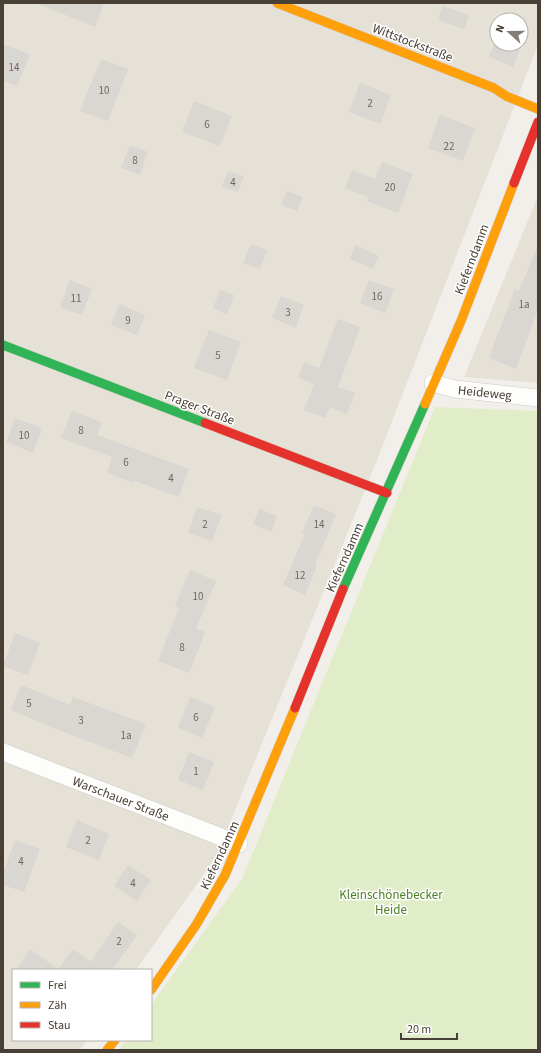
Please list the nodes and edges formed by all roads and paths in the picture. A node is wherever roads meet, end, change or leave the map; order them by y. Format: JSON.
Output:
{"nodes":[{"id":1,"x":277,"y":3,"type":"edge"},
{"id":2,"x":538,"y":109,"type":"edge"},
{"id":3,"x":538,"y":122,"type":"edge"},
{"id":4,"x":3,"y":345,"type":"edge"},
{"id":5,"x":433,"y":383,"type":"junction"},
{"id":6,"x":538,"y":398,"type":"edge"},
{"id":7,"x":387,"y":493,"type":"junction"},
{"id":8,"x":3,"y":752,"type":"edge"},
{"id":9,"x":239,"y":844,"type":"junction"},
{"id":10,"x":152,"y":989,"type":"edge"},
{"id":11,"x":113,"y":1041,"type":"edge"},
{"id":12,"x":107,"y":1050,"type":"edge"}],
"edges":[{"from":1,"to":2,"type":"street","name":"Wittstockstraße"},
{"from":3,"to":5,"type":"street","name":"Kieferndamm"},
{"from":4,"to":7,"type":"street","name":"Prager Straße"},
{"from":5,"to":6,"type":"street","name":"Heideweg"},
{"from":5,"to":7,"type":"street","name":"Kieferndamm"},
{"from":7,"to":9,"type":"street","name":"Kieferndamm"},
{"from":8,"to":9,"type":"street","name":"Warschauer Straße"},
{"from":9,"to":10,"type":"street","name":"Kieferndamm"},
{"from":11,"to":12,"type":"street"}]}
